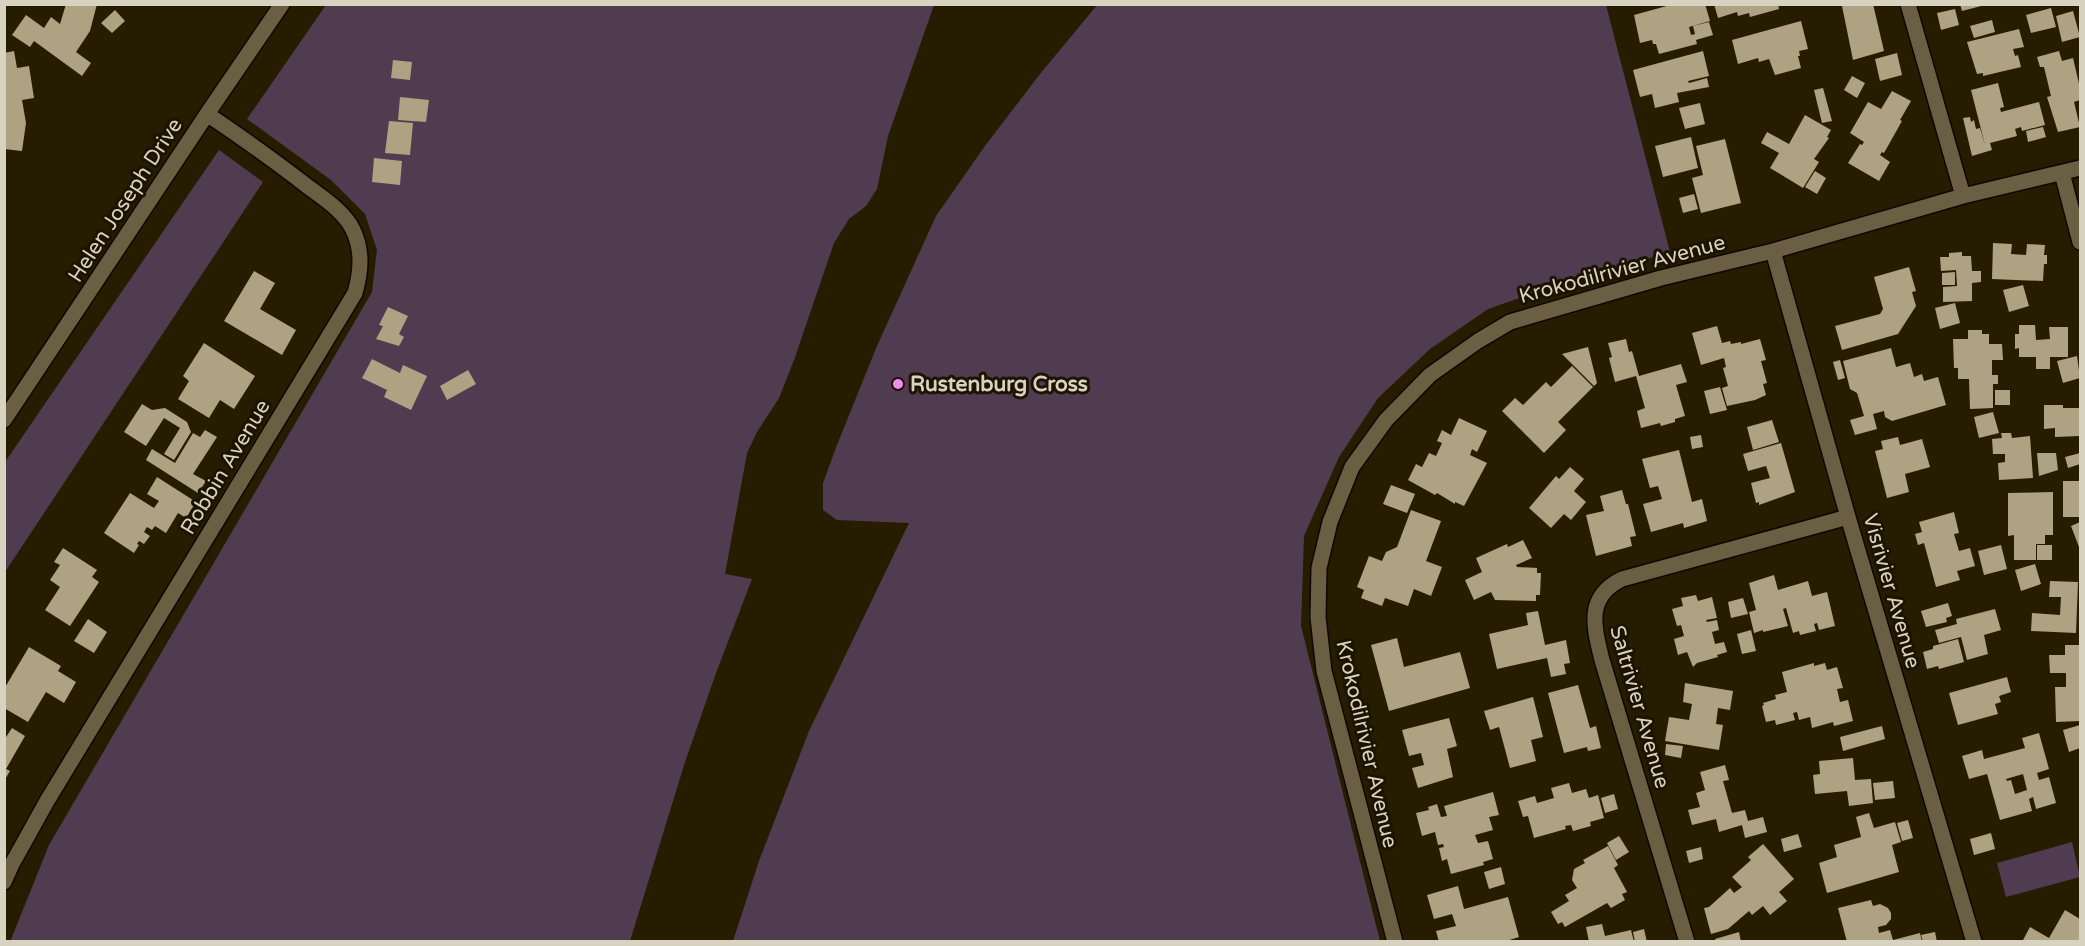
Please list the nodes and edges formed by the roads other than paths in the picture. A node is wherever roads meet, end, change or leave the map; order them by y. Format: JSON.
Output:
{"nodes":[{"id":1,"x":282,"y":4,"type":"edge"},
{"id":2,"x":1908,"y":4,"type":"edge"},
{"id":3,"x":207,"y":114,"type":"junction"},
{"id":4,"x":2080,"y":168,"type":"edge"},
{"id":5,"x":2062,"y":173,"type":"junction"},
{"id":6,"x":1964,"y":196,"type":"junction"},
{"id":7,"x":2080,"y":242,"type":"edge"},
{"id":8,"x":1773,"y":251,"type":"junction"},
{"id":9,"x":4,"y":420,"type":"edge"},
{"id":10,"x":1848,"y":517,"type":"junction"},
{"id":11,"x":4,"y":882,"type":"edge"},
{"id":12,"x":1395,"y":942,"type":"edge"},
{"id":13,"x":1687,"y":942,"type":"edge"},
{"id":14,"x":1974,"y":942,"type":"edge"}],
"edges":[{"from":1,"to":3,"type":"street","name":"Helen Joseph Drive"},
{"from":2,"to":6,"type":"street"},
{"from":3,"to":9,"type":"street","name":"Helen Joseph Drive"},
{"from":3,"to":11,"type":"street","name":"Robbin Avenue"},
{"from":4,"to":5,"type":"street","name":"Krokodilrivier Avenue"},
{"from":5,"to":6,"type":"street","name":"Krokodilrivier Avenue"},
{"from":5,"to":7,"type":"street"},
{"from":6,"to":8,"type":"street","name":"Krokodilrivier Avenue"},
{"from":8,"to":10,"type":"street","name":"Visrivier Avenue"},
{"from":8,"to":12,"type":"street","name":"Krokodilrivier Avenue"},
{"from":10,"to":13,"type":"street","name":"Saltrivier Avenue"},
{"from":10,"to":14,"type":"street","name":"Visrivier Avenue"}]}
